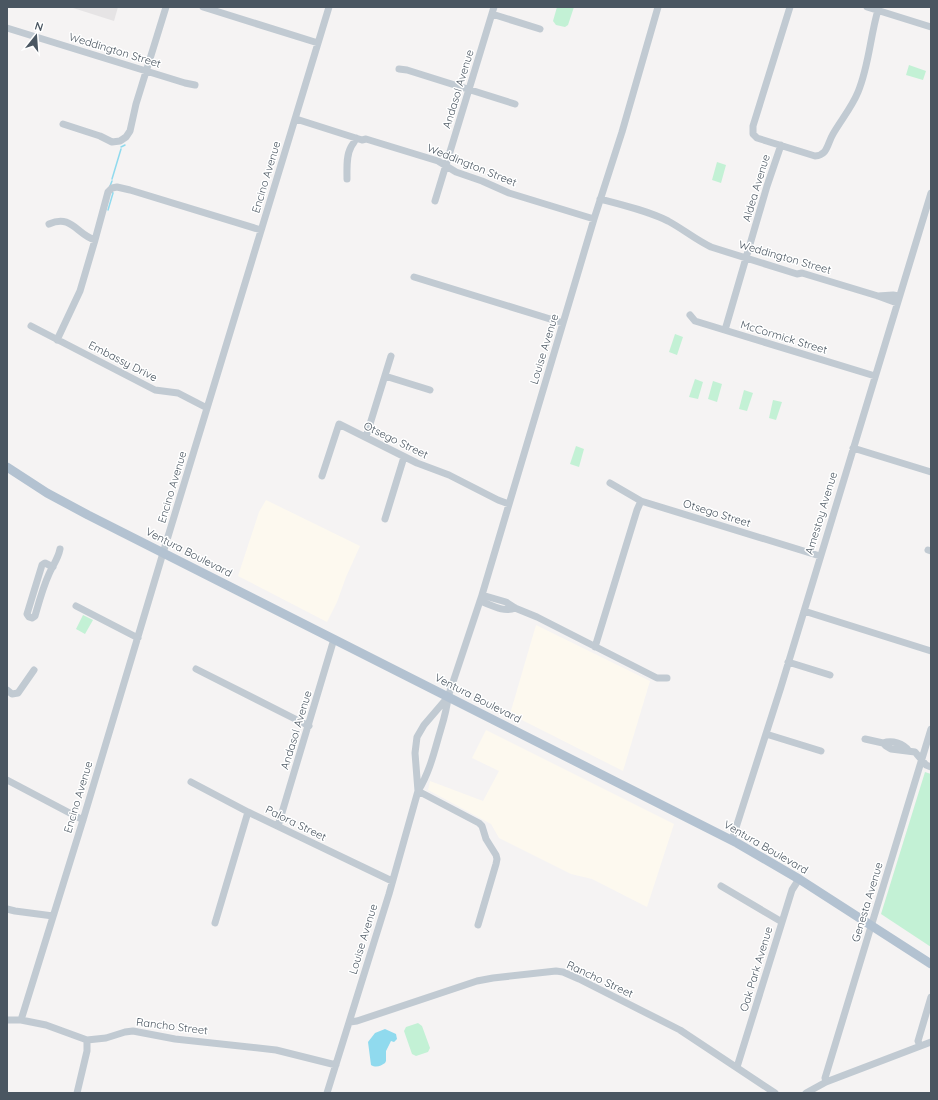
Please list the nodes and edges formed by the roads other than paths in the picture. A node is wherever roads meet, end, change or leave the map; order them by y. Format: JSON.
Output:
{"nodes":[{"id":1,"x":166,"y":7,"type":"edge"},
{"id":2,"x":202,"y":7,"type":"edge"},
{"id":3,"x":329,"y":7,"type":"edge"},
{"id":4,"x":658,"y":7,"type":"edge"},
{"id":5,"x":790,"y":7,"type":"edge"},
{"id":6,"x":867,"y":7,"type":"edge"},
{"id":7,"x":878,"y":10,"type":"junction"},
{"id":8,"x":493,"y":11,"type":"edge"},
{"id":9,"x":931,"y":27,"type":"edge"},
{"id":10,"x":7,"y":28,"type":"edge"},
{"id":11,"x":540,"y":29,"type":"dead end"},
{"id":12,"x":318,"y":43,"type":"junction"},
{"id":13,"x":399,"y":70,"type":"dead end"},
{"id":14,"x":146,"y":72,"type":"junction"},
{"id":15,"x":195,"y":85,"type":"dead end"},
{"id":16,"x":469,"y":90,"type":"junction"},
{"id":17,"x":515,"y":104,"type":"dead end"},
{"id":18,"x":296,"y":119,"type":"junction"},
{"id":19,"x":63,"y":124,"type":"dead end"},
{"id":20,"x":354,"y":138,"type":"junction"},
{"id":21,"x":781,"y":145,"type":"junction"},
{"id":22,"x":446,"y":165,"type":"junction"},
{"id":23,"x":347,"y":179,"type":"dead end"},
{"id":24,"x":931,"y":192,"type":"edge"},
{"id":25,"x":600,"y":199,"type":"junction"},
{"id":26,"x":435,"y":201,"type":"dead end"},
{"id":27,"x":594,"y":219,"type":"junction"},
{"id":28,"x":49,"y":224,"type":"dead end"},
{"id":29,"x":261,"y":230,"type":"junction"},
{"id":30,"x":95,"y":240,"type":"junction"},
{"id":31,"x":746,"y":258,"type":"junction"},
{"id":32,"x":414,"y":277,"type":"dead end"},
{"id":33,"x":898,"y":300,"type":"junction"},
{"id":34,"x":690,"y":315,"type":"dead end"},
{"id":35,"x":563,"y":323,"type":"junction"},
{"id":36,"x":30,"y":326,"type":"dead end"},
{"id":37,"x":724,"y":330,"type":"junction"},
{"id":38,"x":57,"y":340,"type":"junction"},
{"id":39,"x":391,"y":356,"type":"dead end"},
{"id":40,"x":385,"y":376,"type":"junction"},
{"id":41,"x":875,"y":376,"type":"junction"},
{"id":42,"x":430,"y":390,"type":"dead end"},
{"id":43,"x":207,"y":408,"type":"junction"},
{"id":44,"x":366,"y":437,"type":"junction"},
{"id":45,"x":853,"y":448,"type":"junction"},
{"id":46,"x":404,"y":457,"type":"junction"},
{"id":47,"x":7,"y":467,"type":"edge"},
{"id":48,"x":931,"y":472,"type":"edge"},
{"id":49,"x":322,"y":476,"type":"dead end"},
{"id":50,"x":610,"y":483,"type":"dead end"},
{"id":51,"x":641,"y":501,"type":"junction"},
{"id":52,"x":509,"y":504,"type":"junction"},
{"id":53,"x":384,"y":519,"type":"dead end"},
{"id":54,"x":60,"y":549,"type":"dead end"},
{"id":55,"x":163,"y":553,"type":"junction"},
{"id":56,"x":820,"y":556,"type":"junction"},
{"id":57,"x":38,"y":591,"type":"dead end"},
{"id":58,"x":481,"y":598,"type":"junction"},
{"id":59,"x":76,"y":606,"type":"dead end"},
{"id":60,"x":804,"y":611,"type":"junction"},
{"id":61,"x":138,"y":638,"type":"junction"},
{"id":62,"x":334,"y":639,"type":"junction"},
{"id":63,"x":595,"y":647,"type":"junction"},
{"id":64,"x":931,"y":651,"type":"edge"},
{"id":65,"x":788,"y":662,"type":"junction"},
{"id":66,"x":196,"y":669,"type":"dead end"},
{"id":67,"x":34,"y":670,"type":"dead end"},
{"id":68,"x":830,"y":675,"type":"dead end"},
{"id":69,"x":667,"y":678,"type":"dead end"},
{"id":70,"x":7,"y":690,"type":"edge"},
{"id":71,"x":448,"y":696,"type":"junction"},
{"id":72,"x":309,"y":726,"type":"junction"},
{"id":73,"x":931,"y":729,"type":"edge"},
{"id":74,"x":766,"y":734,"type":"junction"},
{"id":75,"x":866,"y":739,"type":"dead end"},
{"id":76,"x":821,"y":751,"type":"dead end"},
{"id":77,"x":921,"y":760,"type":"junction"},
{"id":78,"x":931,"y":767,"type":"edge"},
{"id":79,"x":7,"y":780,"type":"edge"},
{"id":80,"x":191,"y":782,"type":"dead end"},
{"id":81,"x":418,"y":791,"type":"junction"},
{"id":82,"x":248,"y":812,"type":"junction"},
{"id":83,"x":83,"y":820,"type":"junction"},
{"id":84,"x":278,"y":826,"type":"junction"},
{"id":85,"x":732,"y":840,"type":"junction"},
{"id":86,"x":798,"y":879,"type":"junction"},
{"id":87,"x":392,"y":881,"type":"junction"},
{"id":88,"x":721,"y":886,"type":"dead end"},
{"id":89,"x":7,"y":909,"type":"edge"},
{"id":90,"x":53,"y":916,"type":"junction"},
{"id":91,"x":782,"y":922,"type":"junction"},
{"id":92,"x":215,"y":923,"type":"dead end"},
{"id":93,"x":478,"y":925,"type":"dead end"},
{"id":94,"x":871,"y":925,"type":"junction"},
{"id":95,"x":931,"y":964,"type":"edge"},
{"id":96,"x":931,"y":997,"type":"edge"},
{"id":97,"x":7,"y":1020,"type":"edge"},
{"id":98,"x":21,"y":1020,"type":"junction"},
{"id":99,"x":350,"y":1022,"type":"junction"},
{"id":100,"x":87,"y":1040,"type":"junction"},
{"id":101,"x":931,"y":1042,"type":"edge"},
{"id":102,"x":920,"y":1046,"type":"junction"},
{"id":103,"x":336,"y":1065,"type":"junction"},
{"id":104,"x":737,"y":1067,"type":"junction"},
{"id":105,"x":826,"y":1082,"type":"junction"},
{"id":106,"x":77,"y":1093,"type":"edge"},
{"id":107,"x":327,"y":1093,"type":"edge"},
{"id":108,"x":775,"y":1093,"type":"edge"},
{"id":109,"x":806,"y":1093,"type":"edge"}],
"edges":[{"from":1,"to":14,"type":"street"},
{"from":2,"to":12,"type":"street"},
{"from":3,"to":12,"type":"street","name":"Encino Avenue"},
{"from":4,"to":25,"type":"street","name":"Louise Avenue"},
{"from":5,"to":21,"type":"street"},
{"from":6,"to":7,"type":"street"},
{"from":7,"to":9,"type":"street"},
{"from":7,"to":21,"type":"street"},
{"from":8,"to":11,"type":"street"},
{"from":8,"to":16,"type":"street","name":"Andasol Avenue"},
{"from":10,"to":14,"type":"street","name":"Weddington Street"},
{"from":12,"to":18,"type":"street","name":"Encino Avenue"},
{"from":13,"to":16,"type":"street"},
{"from":14,"to":15,"type":"street","name":"Weddington Street"},
{"from":14,"to":19,"type":"street"},
{"from":16,"to":17,"type":"street"},
{"from":16,"to":22,"type":"street","name":"Andasol Avenue"},
{"from":18,"to":20,"type":"street","name":"Weddington Street"},
{"from":18,"to":29,"type":"street","name":"Encino Avenue"},
{"from":20,"to":22,"type":"street","name":"Weddington Street"},
{"from":20,"to":23,"type":"street"},
{"from":21,"to":31,"type":"street","name":"Aldea Avenue"},
{"from":22,"to":26,"type":"street","name":"Andasol Avenue"},
{"from":22,"to":27,"type":"street","name":"Weddington Street"},
{"from":24,"to":33,"type":"street","name":"Amestoy Avenue"},
{"from":25,"to":27,"type":"street","name":"Louise Avenue"},
{"from":25,"to":31,"type":"street","name":"Weddington Street"},
{"from":27,"to":35,"type":"street","name":"Louise Avenue"},
{"from":28,"to":30,"type":"street"},
{"from":29,"to":30,"type":"street"},
{"from":29,"to":43,"type":"street","name":"Encino Avenue"},
{"from":30,"to":38,"type":"street"},
{"from":31,"to":33,"type":"street","name":"Weddington Street"},
{"from":31,"to":37,"type":"street","name":"Aldea Avenue"},
{"from":32,"to":35,"type":"street"},
{"from":33,"to":41,"type":"street","name":"Amestoy Avenue"},
{"from":34,"to":37,"type":"street","name":"McCormick Street"},
{"from":35,"to":52,"type":"street","name":"Louise Avenue"},
{"from":36,"to":38,"type":"street","name":"Embassy Drive"},
{"from":37,"to":41,"type":"street","name":"McCormick Street"},
{"from":38,"to":43,"type":"street","name":"Embassy Drive"},
{"from":39,"to":40,"type":"street"},
{"from":40,"to":42,"type":"street"},
{"from":40,"to":44,"type":"street"},
{"from":41,"to":45,"type":"street","name":"Amestoy Avenue"},
{"from":43,"to":55,"type":"street","name":"Encino Avenue"},
{"from":44,"to":46,"type":"street","name":"Otsego Street"},
{"from":44,"to":49,"type":"street","name":"Otsego Street"},
{"from":45,"to":48,"type":"street"},
{"from":45,"to":56,"type":"street","name":"Amestoy Avenue"},
{"from":46,"to":52,"type":"street","name":"Otsego Street"},
{"from":46,"to":53,"type":"street"},
{"from":47,"to":55,"type":"main road","name":"Ventura Boulevard"},
{"from":50,"to":51,"type":"street","name":"Otsego Street"},
{"from":51,"to":56,"type":"street","name":"Otsego Street"},
{"from":51,"to":63,"type":"street"},
{"from":52,"to":58,"type":"street","name":"Louise Avenue"},
{"from":54,"to":57,"type":"street"},
{"from":55,"to":61,"type":"street","name":"Encino Avenue"},
{"from":55,"to":62,"type":"main road","name":"Ventura Boulevard"},
{"from":56,"to":60,"type":"street","name":"Amestoy Avenue"},
{"from":58,"to":63,"type":"street"},
{"from":58,"to":71,"type":"street","name":"Louise Avenue"},
{"from":59,"to":61,"type":"street"},
{"from":60,"to":64,"type":"street"},
{"from":60,"to":65,"type":"street","name":"Amestoy Avenue"},
{"from":61,"to":83,"type":"street","name":"Encino Avenue"},
{"from":62,"to":71,"type":"main road","name":"Ventura Boulevard"},
{"from":62,"to":72,"type":"street","name":"Andasol Avenue"},
{"from":63,"to":69,"type":"street"},
{"from":65,"to":68,"type":"street"},
{"from":65,"to":74,"type":"street","name":"Amestoy Avenue"},
{"from":66,"to":72,"type":"street"},
{"from":67,"to":70,"type":"street"},
{"from":71,"to":81,"type":"street","name":"Louise Avenue"},
{"from":71,"to":81,"type":"street","name":"Louise Avenue"},
{"from":71,"to":85,"type":"main road","name":"Ventura Boulevard"},
{"from":72,"to":84,"type":"street","name":"Andasol Avenue"},
{"from":73,"to":77,"type":"street","name":"Genesta Avenue"},
{"from":74,"to":76,"type":"street"},
{"from":74,"to":85,"type":"street","name":"Amestoy Avenue"},
{"from":75,"to":77,"type":"street"},
{"from":77,"to":78,"type":"street"},
{"from":77,"to":94,"type":"street","name":"Genesta Avenue"},
{"from":79,"to":83,"type":"street"},
{"from":80,"to":82,"type":"street","name":"Palora Street"},
{"from":81,"to":87,"type":"street","name":"Louise Avenue"},
{"from":81,"to":93,"type":"street"},
{"from":82,"to":84,"type":"street","name":"Palora Street"},
{"from":82,"to":92,"type":"street"},
{"from":83,"to":90,"type":"street","name":"Encino Avenue"},
{"from":84,"to":87,"type":"street","name":"Palora Street"},
{"from":85,"to":86,"type":"main road","name":"Ventura Boulevard"},
{"from":86,"to":91,"type":"street","name":"Oak Park Avenue"},
{"from":86,"to":94,"type":"main road","name":"Ventura Boulevard"},
{"from":87,"to":99,"type":"street","name":"Louise Avenue"},
{"from":88,"to":91,"type":"street"},
{"from":89,"to":90,"type":"street"},
{"from":90,"to":98,"type":"street","name":"Encino Avenue"},
{"from":91,"to":104,"type":"street","name":"Oak Park Avenue"},
{"from":94,"to":95,"type":"main road","name":"Ventura Boulevard"},
{"from":94,"to":105,"type":"street","name":"Genesta Avenue"},
{"from":96,"to":102,"type":"street"},
{"from":97,"to":98,"type":"street","name":"Rancho Street"},
{"from":98,"to":100,"type":"street","name":"Rancho Street"},
{"from":99,"to":103,"type":"street","name":"Louise Avenue"},
{"from":99,"to":104,"type":"street","name":"Rancho Street"},
{"from":100,"to":103,"type":"street","name":"Rancho Street"},
{"from":100,"to":106,"type":"street"},
{"from":101,"to":102,"type":"street"},
{"from":102,"to":105,"type":"street"},
{"from":103,"to":107,"type":"street","name":"Louise Avenue"},
{"from":104,"to":108,"type":"street","name":"Rancho Street"},
{"from":105,"to":109,"type":"street"}]}
